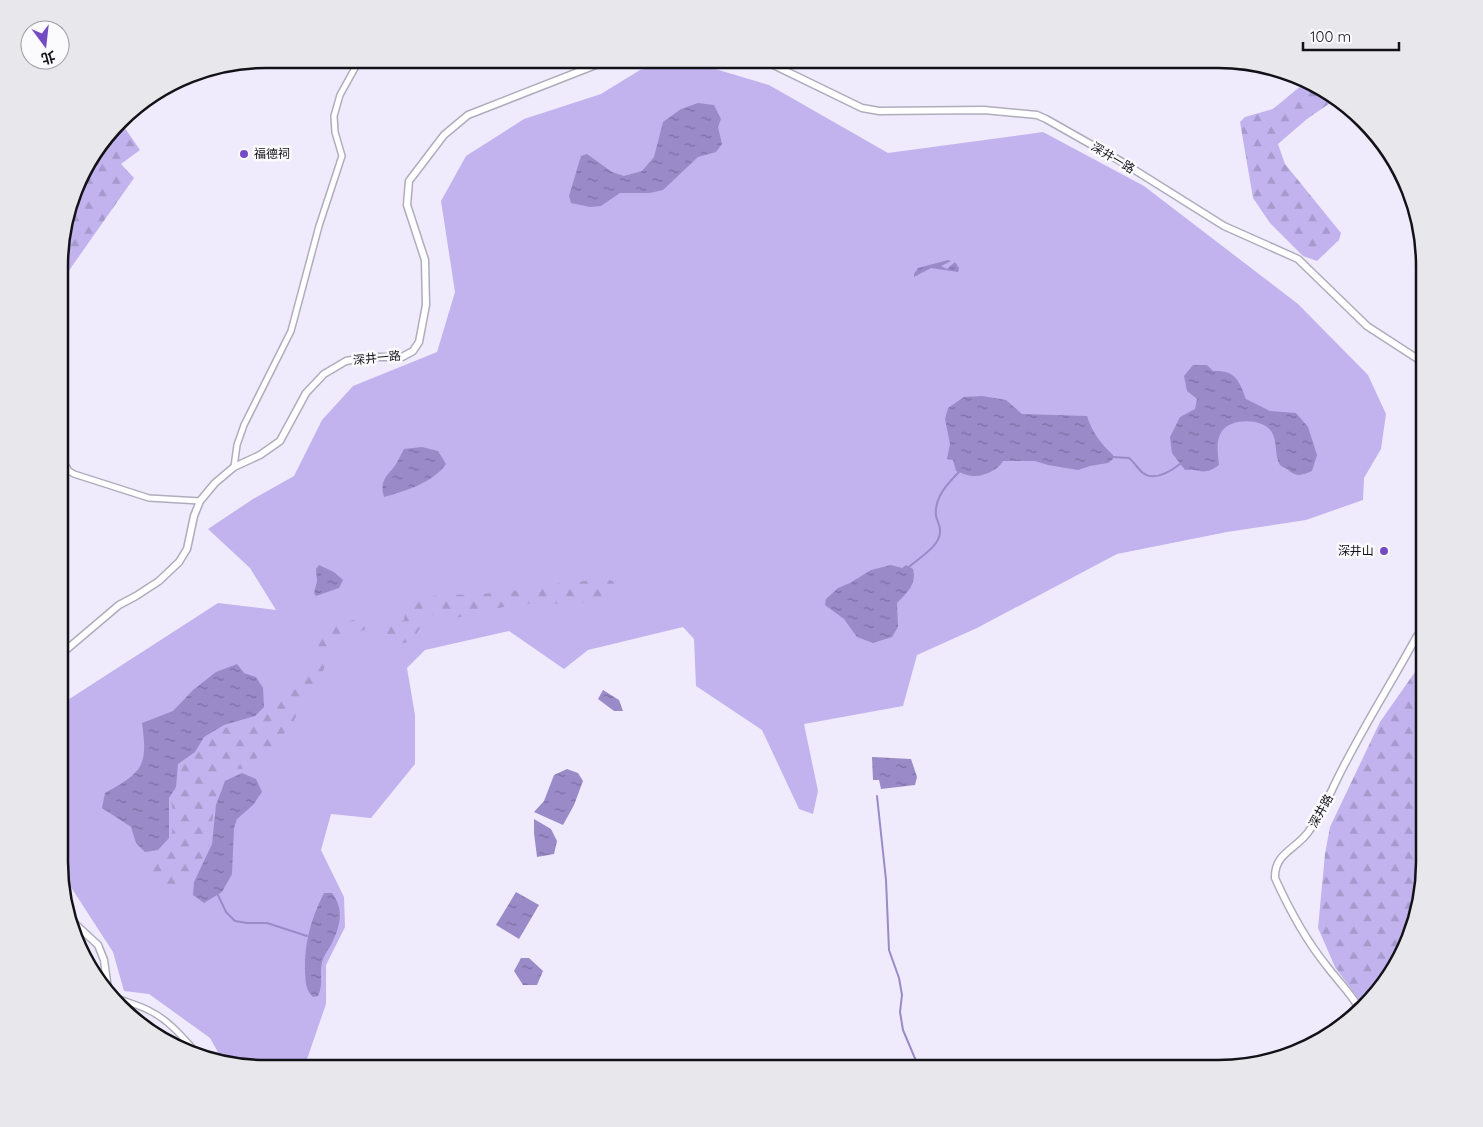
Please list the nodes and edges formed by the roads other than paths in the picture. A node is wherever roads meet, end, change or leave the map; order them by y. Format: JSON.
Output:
{"nodes":[{"id":1,"x":355,"y":68,"type":"edge"},
{"id":2,"x":588,"y":68,"type":"edge"},
{"id":3,"x":780,"y":68,"type":"edge"},
{"id":4,"x":1416,"y":358,"type":"edge"},
{"id":5,"x":67,"y":468,"type":"edge"},
{"id":6,"x":234,"y":468,"type":"junction"},
{"id":7,"x":200,"y":501,"type":"junction"},
{"id":8,"x":1416,"y":638,"type":"edge"},
{"id":9,"x":67,"y":649,"type":"edge"},
{"id":10,"x":79,"y":928,"type":"edge"},
{"id":11,"x":107,"y":980,"type":"edge"},
{"id":12,"x":1356,"y":1002,"type":"edge"},
{"id":13,"x":128,"y":1003,"type":"edge"},
{"id":14,"x":186,"y":1042,"type":"edge"}],
"edges":[{"from":1,"to":6,"type":"street"},
{"from":2,"to":6,"type":"street","name":"深井一路"},
{"from":3,"to":4,"type":"street","name":"深井一路"},
{"from":5,"to":7,"type":"street"},
{"from":6,"to":7,"type":"street","name":"深井一路"},
{"from":7,"to":9,"type":"street","name":"深井一路"},
{"from":8,"to":12,"type":"street","name":"深井路"},
{"from":10,"to":11,"type":"street"},
{"from":13,"to":14,"type":"street"}]}
